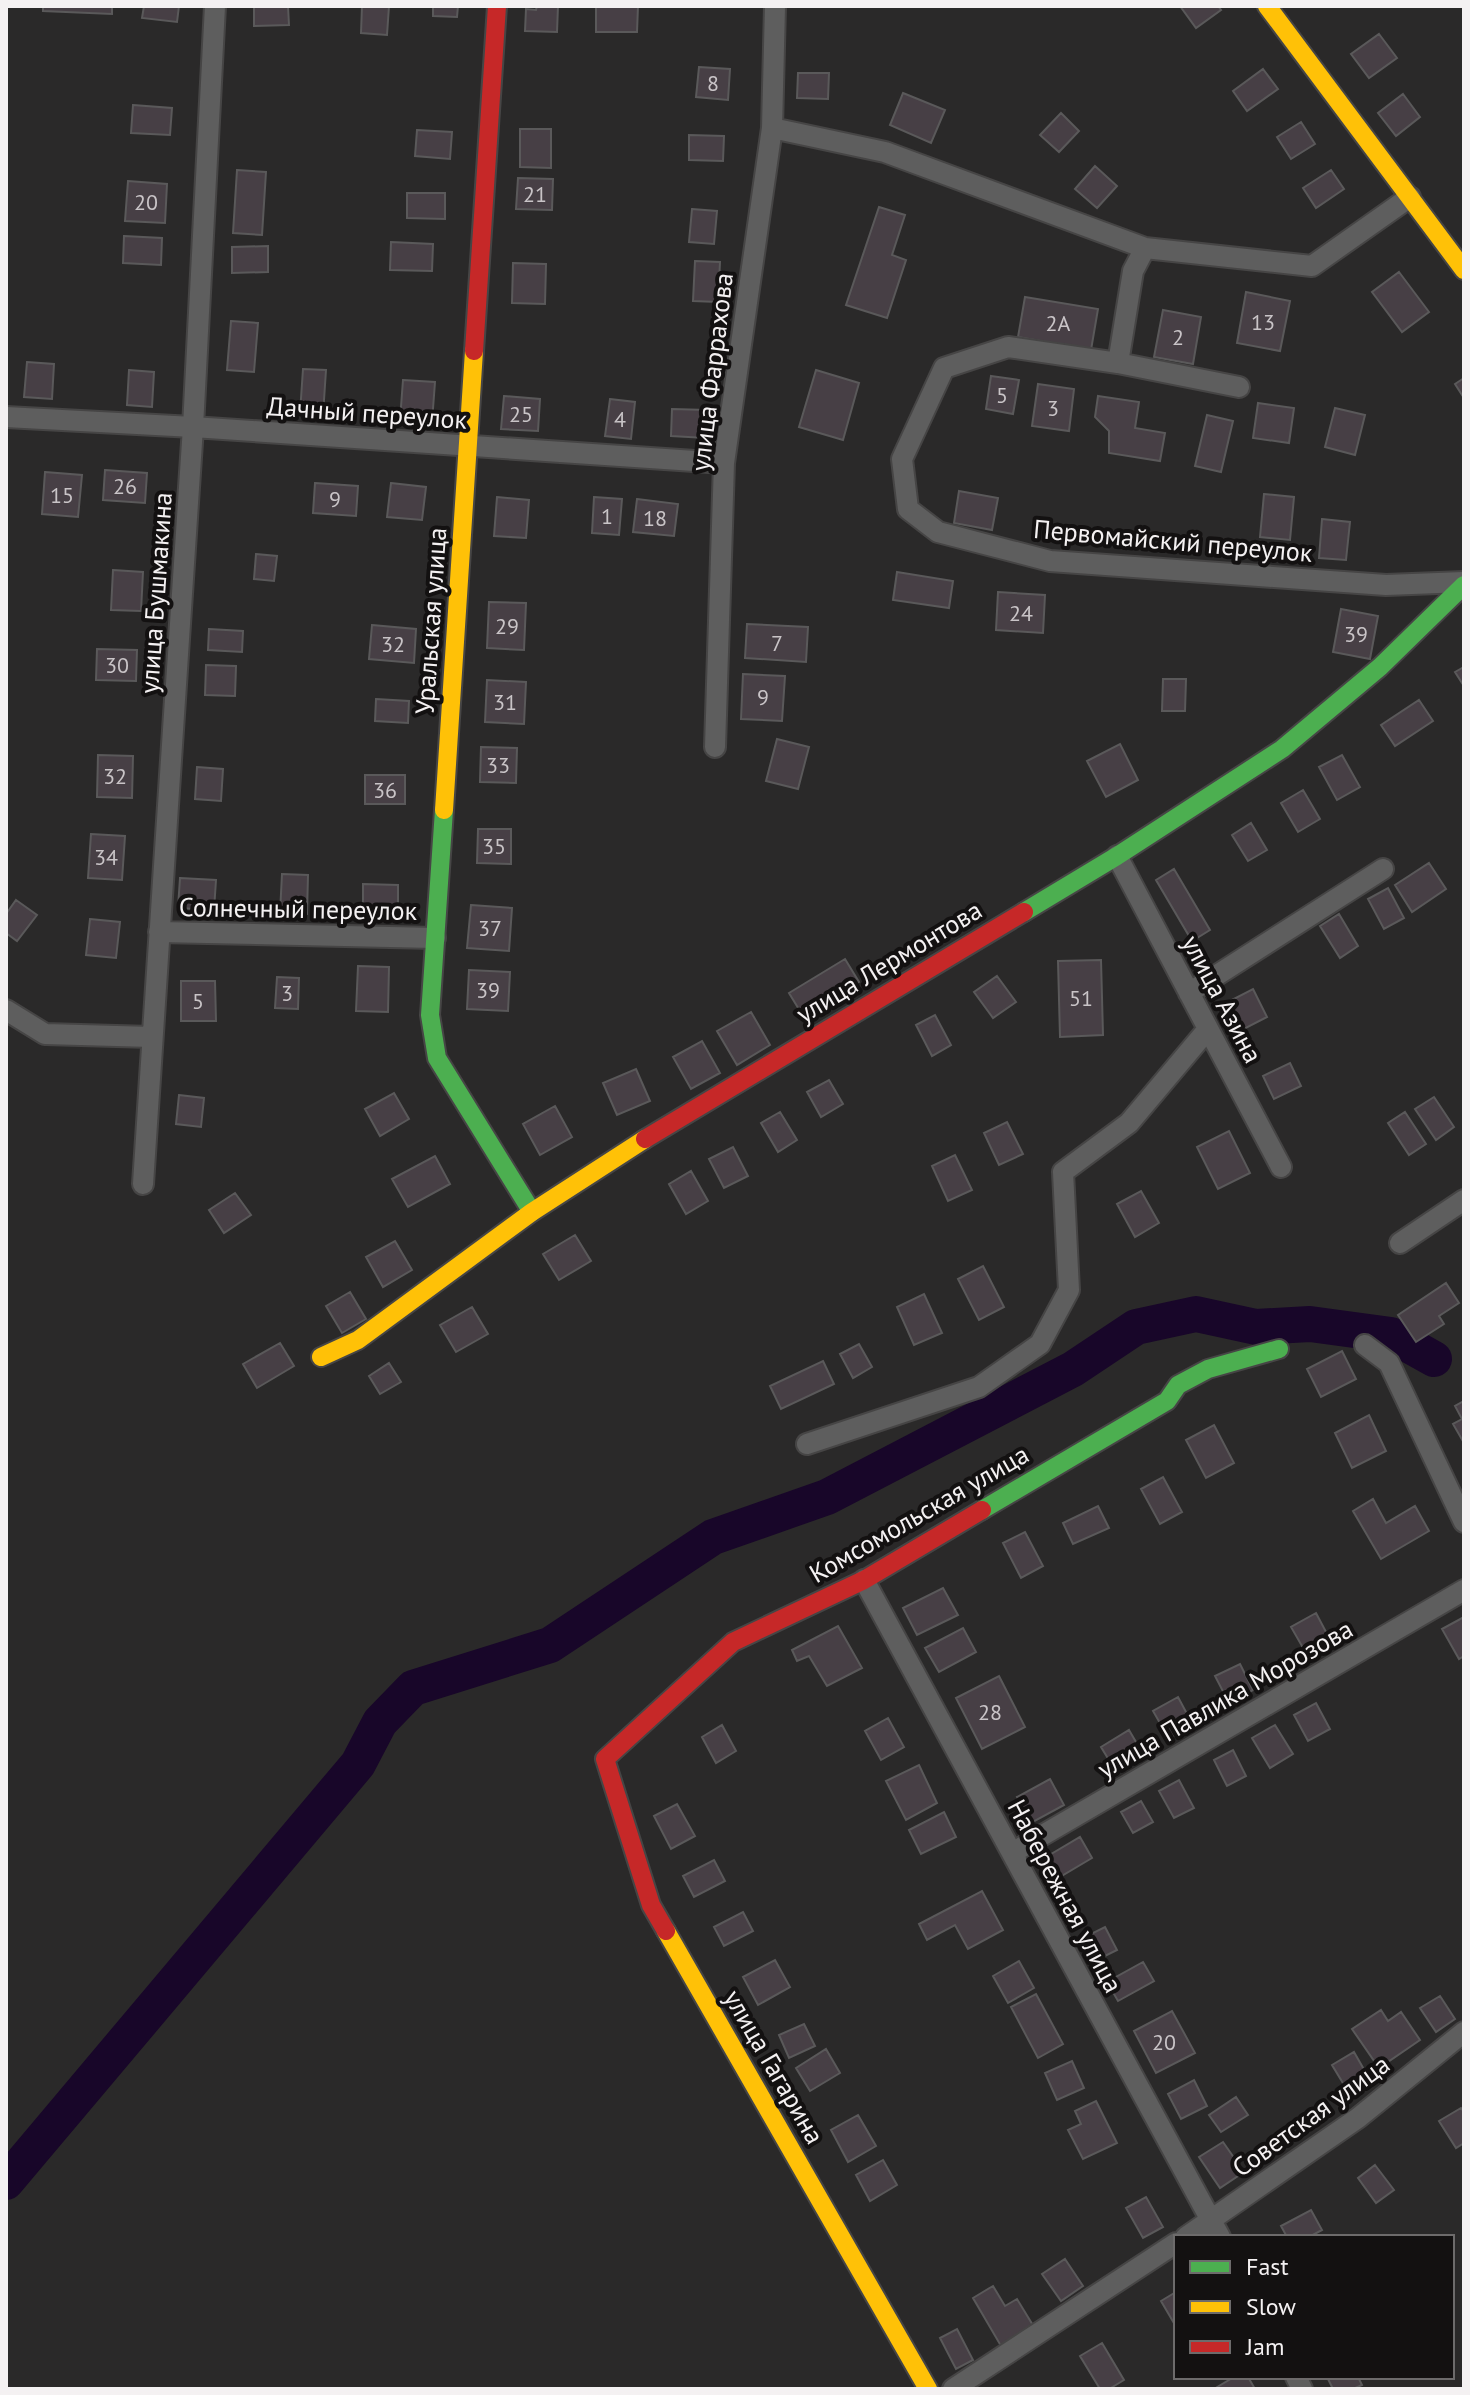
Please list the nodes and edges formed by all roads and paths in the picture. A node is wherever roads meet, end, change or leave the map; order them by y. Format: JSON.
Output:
{"nodes":[{"id":1,"x":215,"y":6,"type":"edge"},
{"id":2,"x":497,"y":6,"type":"edge"},
{"id":3,"x":775,"y":6,"type":"edge"},
{"id":4,"x":1267,"y":6,"type":"edge"},
{"id":5,"x":772,"y":128,"type":"junction"},
{"id":6,"x":1410,"y":197,"type":"junction"},
{"id":7,"x":1145,"y":248,"type":"junction"},
{"id":8,"x":1464,"y":270,"type":"edge"},
{"id":9,"x":1118,"y":363,"type":"junction"},
{"id":10,"x":1239,"y":387,"type":"dead end"},
{"id":11,"x":6,"y":417,"type":"edge"},
{"id":12,"x":193,"y":427,"type":"junction"},
{"id":13,"x":469,"y":446,"type":"junction"},
{"id":14,"x":724,"y":463,"type":"junction"},
{"id":15,"x":1464,"y":583,"type":"edge"},
{"id":16,"x":715,"y":747,"type":"dead end"},
{"id":17,"x":1117,"y":856,"type":"junction"},
{"id":18,"x":1383,"y":869,"type":"dead end"},
{"id":19,"x":159,"y":932,"type":"junction"},
{"id":20,"x":435,"y":938,"type":"junction"},
{"id":21,"x":1189,"y":993,"type":"junction"},
{"id":22,"x":6,"y":1010,"type":"edge"},
{"id":23,"x":1208,"y":1029,"type":"junction"},
{"id":24,"x":152,"y":1037,"type":"junction"},
{"id":25,"x":1281,"y":1167,"type":"dead end"},
{"id":26,"x":143,"y":1184,"type":"dead end"},
{"id":27,"x":1464,"y":1200,"type":"edge"},
{"id":28,"x":532,"y":1212,"type":"junction"},
{"id":29,"x":1400,"y":1243,"type":"dead end"},
{"id":30,"x":1365,"y":1345,"type":"dead end"},
{"id":31,"x":1279,"y":1349,"type":"dead end"},
{"id":32,"x":321,"y":1357,"type":"dead end"},
{"id":33,"x":807,"y":1444,"type":"dead end"},
{"id":34,"x":1464,"y":1522,"type":"edge"},
{"id":35,"x":864,"y":1580,"type":"junction"},
{"id":36,"x":1464,"y":1590,"type":"edge"},
{"id":37,"x":605,"y":1759,"type":"joint"},
{"id":38,"x":1012,"y":1853,"type":"junction"},
{"id":39,"x":1464,"y":2032,"type":"edge"},
{"id":40,"x":1215,"y":2229,"type":"edge"},
{"id":41,"x":1193,"y":2235,"type":"edge"},
{"id":42,"x":1174,"y":2244,"type":"edge"},
{"id":43,"x":928,"y":2389,"type":"edge"},
{"id":44,"x":953,"y":2389,"type":"edge"}],
"edges":[{"from":1,"to":12,"type":"street","name":"улица Бушмакина"},
{"from":2,"to":13,"type":"street","name":"Уральская улица"},
{"from":3,"to":5,"type":"street","name":"улица Фаррахова"},
{"from":4,"to":6,"type":"street"},
{"from":5,"to":7,"type":"street"},
{"from":5,"to":14,"type":"street","name":"улица Фаррахова"},
{"from":6,"to":7,"type":"street"},
{"from":6,"to":8,"type":"street"},
{"from":7,"to":9,"type":"street"},
{"from":9,"to":10,"type":"street","name":"Первомайский переулок"},
{"from":9,"to":15,"type":"street","name":"Первомайский переулок"},
{"from":11,"to":12,"type":"street","name":"Дачный переулок"},
{"from":12,"to":13,"type":"street","name":"Дачный переулок"},
{"from":12,"to":19,"type":"street","name":"улица Бушмакина"},
{"from":13,"to":14,"type":"street","name":"Дачный переулок"},
{"from":13,"to":20,"type":"street","name":"Уральская улица"},
{"from":14,"to":16,"type":"street","name":"улица Фаррахова"},
{"from":15,"to":17,"type":"street","name":"улица Лермонтова"},
{"from":17,"to":21,"type":"street","name":"улица Азина"},
{"from":17,"to":28,"type":"street","name":"улица Лермонтова"},
{"from":18,"to":21,"type":"street"},
{"from":19,"to":20,"type":"street","name":"Солнечный переулок"},
{"from":19,"to":24,"type":"street","name":"улица Бушмакина"},
{"from":20,"to":28,"type":"street","name":"Уральская улица"},
{"from":21,"to":23,"type":"street","name":"улица Азина"},
{"from":22,"to":24,"type":"street"},
{"from":23,"to":25,"type":"street","name":"улица Азина"},
{"from":23,"to":33,"type":"street"},
{"from":24,"to":26,"type":"street","name":"улица Бушмакина"},
{"from":27,"to":29,"type":"street"},
{"from":28,"to":32,"type":"street","name":"улица Лермонтова"},
{"from":30,"to":34,"type":"street"},
{"from":31,"to":35,"type":"street","name":"Комсомольская улица"},
{"from":35,"to":37,"type":"street","name":"Комсомольская улица"},
{"from":35,"to":38,"type":"street","name":"Набережная улица"},
{"from":36,"to":38,"type":"street","name":"улица Павлика Морозова"},
{"from":37,"to":43,"type":"street","name":"улица Гагарина"},
{"from":38,"to":40,"type":"street","name":"Набережная улица"},
{"from":39,"to":40,"type":"street","name":"Советская улица"},
{"from":40,"to":41,"type":"street","name":"Советская улица"},
{"from":42,"to":44,"type":"street"}]}
